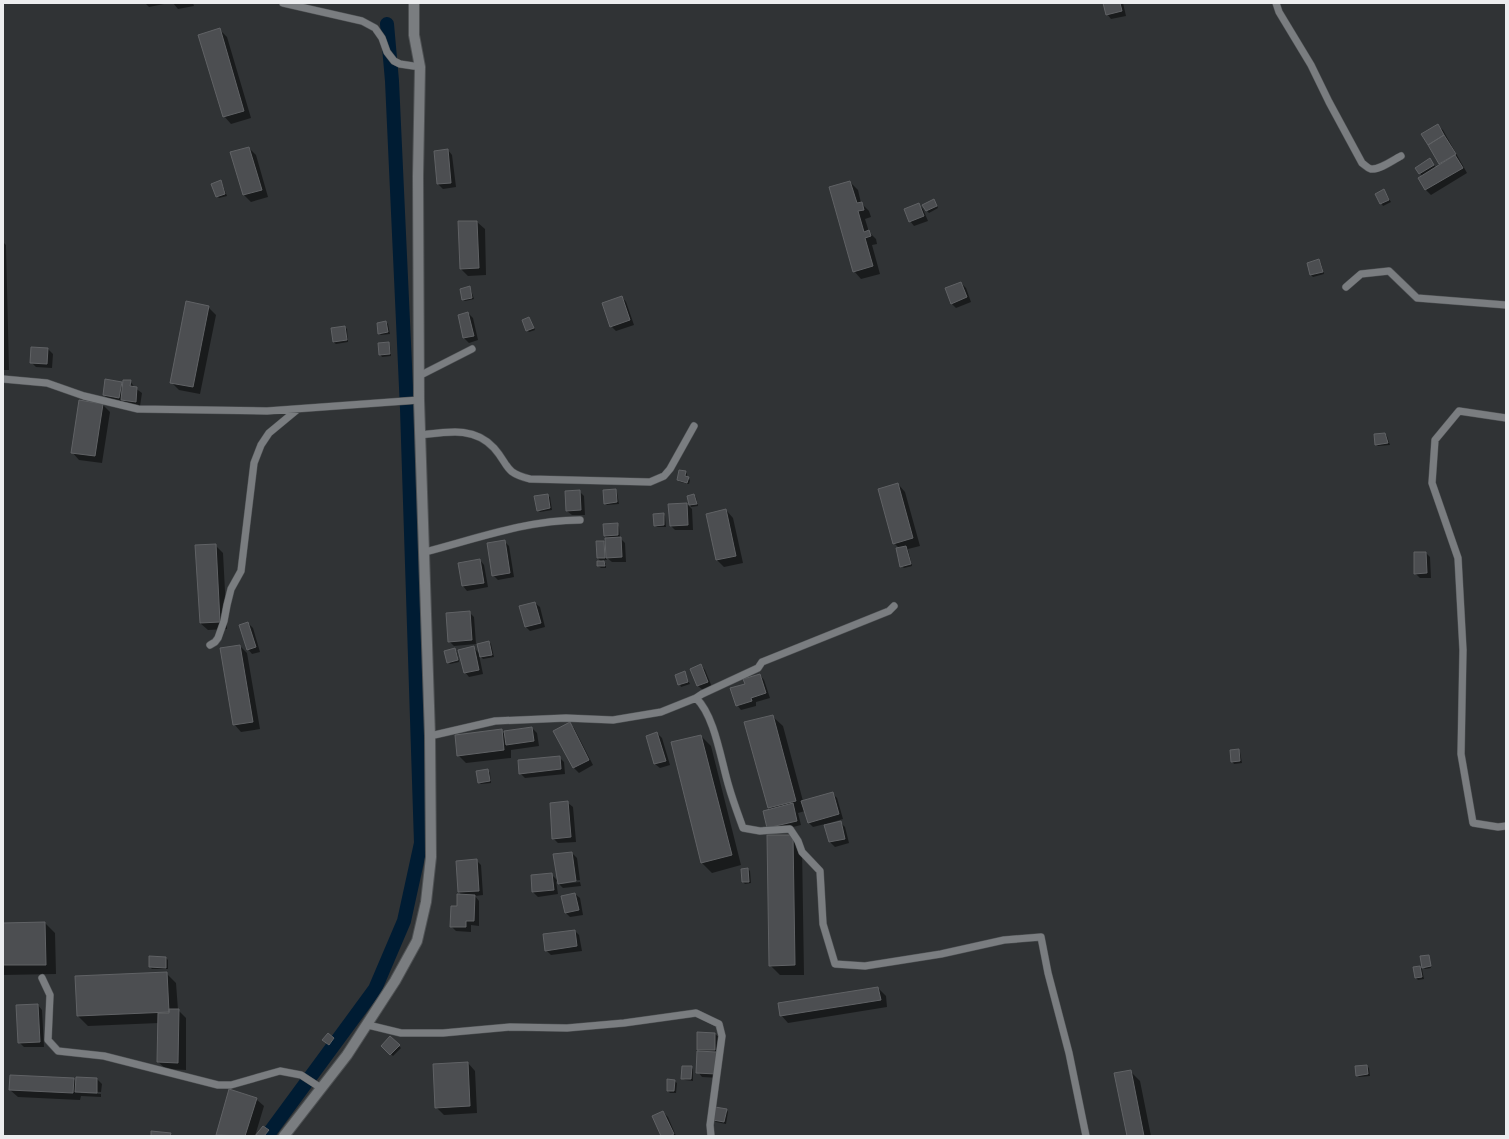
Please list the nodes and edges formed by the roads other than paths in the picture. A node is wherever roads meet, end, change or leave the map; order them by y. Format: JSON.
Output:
{"nodes":[{"id":1,"x":283,"y":3,"type":"edge"},
{"id":2,"x":414,"y":3,"type":"edge"},
{"id":3,"x":1276,"y":3,"type":"edge"},
{"id":4,"x":420,"y":67,"type":"junction"},
{"id":5,"x":1401,"y":156,"type":"dead end"},
{"id":6,"x":1346,"y":287,"type":"dead end"},
{"id":7,"x":1506,"y":304,"type":"edge"},
{"id":8,"x":472,"y":349,"type":"dead end"},
{"id":9,"x":419,"y":376,"type":"junction"},
{"id":10,"x":3,"y":379,"type":"edge"},
{"id":11,"x":419,"y":400,"type":"junction"},
{"id":12,"x":298,"y":409,"type":"junction"},
{"id":13,"x":1506,"y":418,"type":"edge"},
{"id":14,"x":694,"y":426,"type":"dead end"},
{"id":15,"x":421,"y":435,"type":"junction"},
{"id":16,"x":580,"y":520,"type":"dead end"},
{"id":17,"x":424,"y":552,"type":"junction"},
{"id":18,"x":894,"y":606,"type":"dead end"},
{"id":19,"x":210,"y":645,"type":"dead end"},
{"id":20,"x":696,"y":698,"type":"junction"},
{"id":21,"x":430,"y":736,"type":"junction"},
{"id":22,"x":1506,"y":826,"type":"edge"},
{"id":23,"x":42,"y":978,"type":"dead end"},
{"id":24,"x":368,"y":1025,"type":"junction"},
{"id":25,"x":321,"y":1088,"type":"junction"},
{"id":26,"x":284,"y":1136,"type":"edge"},
{"id":27,"x":711,"y":1136,"type":"edge"},
{"id":28,"x":1086,"y":1136,"type":"edge"}],
"edges":[{"from":1,"to":4,"type":"lane"},
{"from":2,"to":4,"type":"street"},
{"from":3,"to":5,"type":"lane"},
{"from":4,"to":9,"type":"street"},
{"from":6,"to":7,"type":"lane"},
{"from":8,"to":9,"type":"lane"},
{"from":9,"to":11,"type":"street"},
{"from":10,"to":12,"type":"lane"},
{"from":11,"to":12,"type":"lane"},
{"from":11,"to":15,"type":"street"},
{"from":12,"to":19,"type":"lane"},
{"from":13,"to":22,"type":"lane"},
{"from":14,"to":15,"type":"lane"},
{"from":15,"to":17,"type":"street"},
{"from":16,"to":17,"type":"lane"},
{"from":17,"to":21,"type":"street"},
{"from":18,"to":20,"type":"lane"},
{"from":20,"to":21,"type":"lane"},
{"from":20,"to":28,"type":"lane"},
{"from":21,"to":24,"type":"street"},
{"from":23,"to":25,"type":"lane"},
{"from":24,"to":25,"type":"street"},
{"from":24,"to":27,"type":"lane"},
{"from":25,"to":26,"type":"street"}]}
